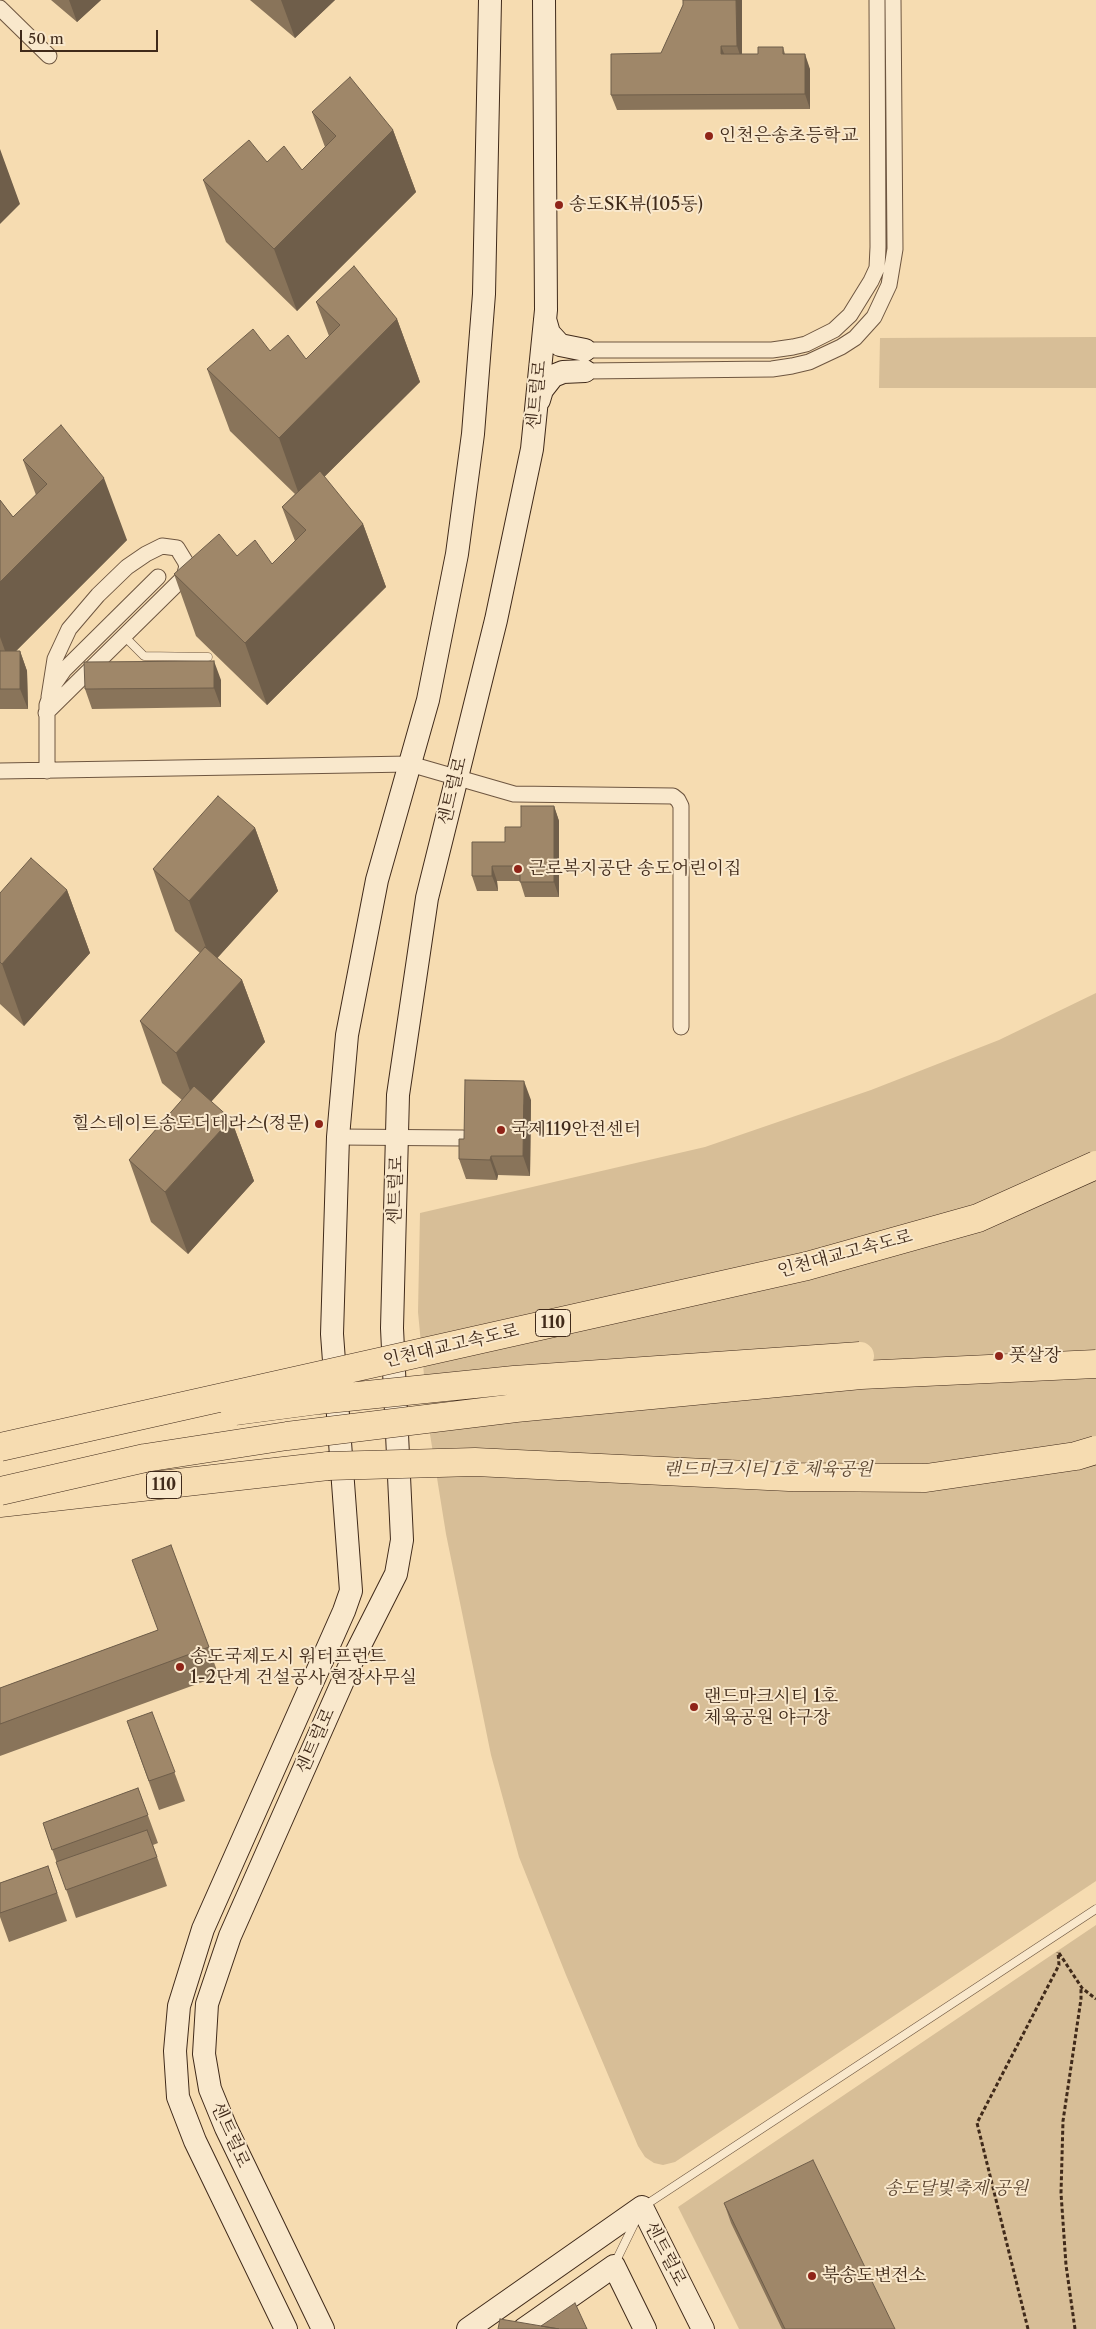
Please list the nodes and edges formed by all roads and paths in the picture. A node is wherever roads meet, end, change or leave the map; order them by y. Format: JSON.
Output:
{"nodes":[{"id":1,"x":490,"y":0,"type":"edge"},
{"id":2,"x":544,"y":0,"type":"edge"},
{"id":3,"x":877,"y":0,"type":"edge"},
{"id":4,"x":893,"y":0,"type":"edge"},
{"id":5,"x":0,"y":8,"type":"edge"},
{"id":6,"x":49,"y":56,"type":"dead end"},
{"id":7,"x":545,"y":319,"type":"junction"},
{"id":8,"x":585,"y":360,"type":"junction"},
{"id":9,"x":536,"y":408,"type":"junction"},
{"id":10,"x":158,"y":577,"type":"dead end"},
{"id":11,"x":124,"y":636,"type":"junction"},
{"id":12,"x":208,"y":657,"type":"edge"},
{"id":13,"x":48,"y":697,"type":"junction"},
{"id":14,"x":46,"y":714,"type":"junction"},
{"id":15,"x":410,"y":764,"type":"junction"},
{"id":16,"x":46,"y":770,"type":"junction"},
{"id":17,"x":0,"y":771,"type":"edge"},
{"id":18,"x":456,"y":778,"type":"junction"},
{"id":19,"x":681,"y":1027,"type":"dead end"},
{"id":20,"x":338,"y":1137,"type":"junction"},
{"id":21,"x":397,"y":1137,"type":"junction"},
{"id":22,"x":463,"y":1138,"type":"edge"},
{"id":23,"x":1096,"y":1165,"type":"edge"},
{"id":24,"x":1096,"y":1346,"type":"edge"},
{"id":25,"x":1096,"y":1364,"type":"edge"},
{"id":26,"x":0,"y":1447,"type":"edge"},
{"id":27,"x":1096,"y":1450,"type":"edge"},
{"id":28,"x":0,"y":1451,"type":"edge"},
{"id":29,"x":0,"y":1491,"type":"edge"},
{"id":30,"x":0,"y":1503,"type":"edge"},
{"id":31,"x":1096,"y":1909,"type":"edge"},
{"id":32,"x":1050,"y":1940,"type":"junction"},
{"id":33,"x":1058,"y":1952,"type":"junction"},
{"id":34,"x":1080,"y":1986,"type":"junction"},
{"id":35,"x":1096,"y":1999,"type":"edge"},
{"id":36,"x":642,"y":2208,"type":"junction"},
{"id":37,"x":614,"y":2266,"type":"junction"},
{"id":38,"x":286,"y":2329,"type":"edge"},
{"id":39,"x":323,"y":2329,"type":"edge"},
{"id":40,"x":468,"y":2329,"type":"edge"},
{"id":41,"x":524,"y":2329,"type":"edge"},
{"id":42,"x":645,"y":2329,"type":"edge"},
{"id":43,"x":703,"y":2329,"type":"edge"},
{"id":44,"x":1028,"y":2329,"type":"edge"},
{"id":45,"x":1075,"y":2329,"type":"edge"}],
"edges":[{"from":1,"to":15,"type":"main road","name":"센트럴로"},
{"from":2,"to":7,"type":"main road","name":"센트럴로"},
{"from":3,"to":8,"type":"street"},
{"from":4,"to":8,"type":"street"},
{"from":5,"to":6,"type":"street"},
{"from":7,"to":8,"type":"main road"},
{"from":7,"to":9,"type":"main road","name":"센트럴로"},
{"from":8,"to":9,"type":"main road"},
{"from":9,"to":18,"type":"main road","name":"센트럴로"},
{"from":10,"to":13,"type":"street"},
{"from":11,"to":12,"type":"lane"},
{"from":11,"to":13,"type":"street"},
{"from":11,"to":14,"type":"street"},
{"from":13,"to":14,"type":"street"},
{"from":14,"to":16,"type":"street"},
{"from":15,"to":16,"type":"street"},
{"from":15,"to":18,"type":"street"},
{"from":15,"to":20,"type":"main road","name":"센트럴로"},
{"from":16,"to":17,"type":"street"},
{"from":18,"to":19,"type":"street"},
{"from":18,"to":21,"type":"main road","name":"센트럴로"},
{"from":20,"to":21,"type":"street"},
{"from":20,"to":38,"type":"main road","name":"센트럴로"},
{"from":21,"to":22,"type":"street"},
{"from":21,"to":39,"type":"main road","name":"센트럴로"},
{"from":23,"to":26,"type":"highway","name":"인천대교고속도로","number":"110","bridge":true},
{"from":24,"to":28,"type":"highway","name":"인천대교고속도로","bridge":true},
{"from":25,"to":29,"type":"highway","bridge":true},
{"from":27,"to":30,"type":"highway","number":"110","bridge":true},
{"from":31,"to":32,"type":"lane"},
{"from":32,"to":33,"type":"path"},
{"from":32,"to":36,"type":"lane"},
{"from":33,"to":34,"type":"path"},
{"from":33,"to":44,"type":"path"},
{"from":34,"to":35,"type":"path"},
{"from":34,"to":45,"type":"path"},
{"from":36,"to":37,"type":"lane"},
{"from":36,"to":40,"type":"main road","name":"센트럴로"},
{"from":36,"to":43,"type":"main road","name":"센트럴로"},
{"from":37,"to":41,"type":"main road"},
{"from":37,"to":42,"type":"main road"}]}
